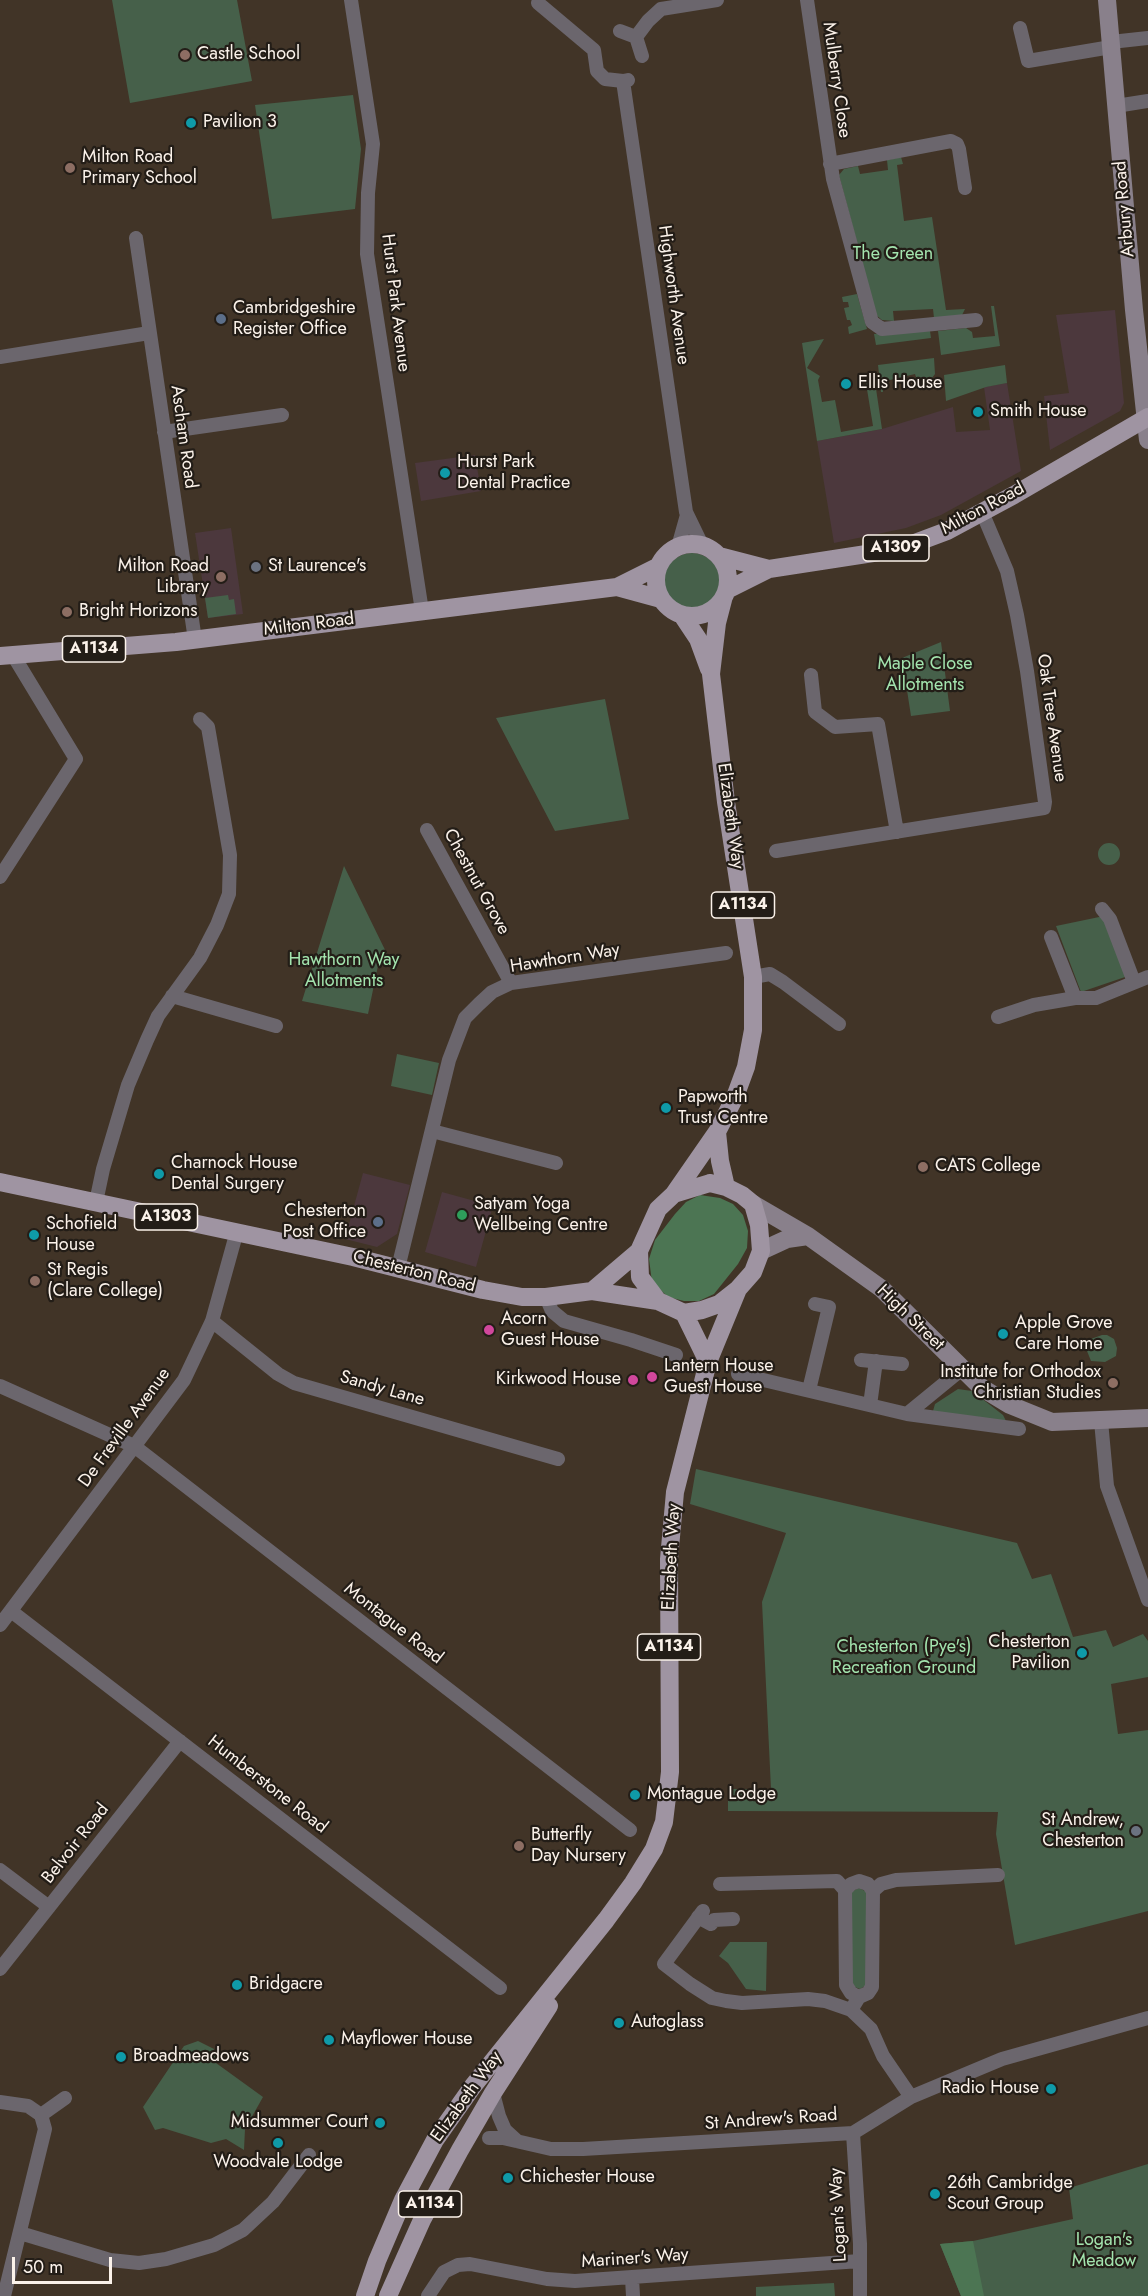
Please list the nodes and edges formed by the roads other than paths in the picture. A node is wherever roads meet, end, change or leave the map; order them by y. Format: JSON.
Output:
{"nodes":[{"id":1,"x":351,"y":0,"type":"edge"},
{"id":2,"x":717,"y":0,"type":"edge"},
{"id":3,"x":807,"y":0,"type":"edge"},
{"id":4,"x":1107,"y":0,"type":"edge"},
{"id":5,"x":538,"y":3,"type":"dead end"},
{"id":6,"x":1020,"y":28,"type":"dead end"},
{"id":7,"x":620,"y":31,"type":"dead end"},
{"id":8,"x":636,"y":37,"type":"junction"},
{"id":9,"x":1148,"y":38,"type":"edge"},
{"id":10,"x":1111,"y":44,"type":"junction"},
{"id":11,"x":642,"y":56,"type":"dead end"},
{"id":12,"x":1148,"y":101,"type":"edge"},
{"id":13,"x":1116,"y":106,"type":"junction"},
{"id":14,"x":830,"y":164,"type":"junction"},
{"id":15,"x":965,"y":188,"type":"dead end"},
{"id":16,"x":136,"y":238,"type":"dead end"},
{"id":17,"x":975,"y":320,"type":"dead end"},
{"id":18,"x":150,"y":333,"type":"junction"},
{"id":19,"x":0,"y":357,"type":"edge"},
{"id":20,"x":282,"y":415,"type":"dead end"},
{"id":21,"x":1146,"y":417,"type":"edge"},
{"id":22,"x":164,"y":432,"type":"junction"},
{"id":23,"x":1148,"y":440,"type":"edge"},
{"id":24,"x":982,"y":512,"type":"junction"},
{"id":25,"x":687,"y":515,"type":"junction"},
{"id":26,"x":702,"y":545,"type":"junction"},
{"id":27,"x":678,"y":547,"type":"junction"},
{"id":28,"x":719,"y":556,"type":"junction"},
{"id":29,"x":659,"y":566,"type":"junction"},
{"id":30,"x":769,"y":569,"type":"junction"},
{"id":31,"x":617,"y":587,"type":"junction"},
{"id":32,"x":725,"y":595,"type":"junction"},
{"id":33,"x":661,"y":599,"type":"junction"},
{"id":34,"x":422,"y":611,"type":"junction"},
{"id":35,"x":682,"y":615,"type":"junction"},
{"id":36,"x":195,"y":640,"type":"junction"},
{"id":37,"x":7,"y":655,"type":"edge"},
{"id":38,"x":711,"y":674,"type":"junction"},
{"id":39,"x":811,"y":675,"type":"dead end"},
{"id":40,"x":200,"y":719,"type":"dead end"},
{"id":41,"x":427,"y":830,"type":"dead end"},
{"id":42,"x":897,"y":832,"type":"junction"},
{"id":43,"x":776,"y":851,"type":"dead end"},
{"id":44,"x":0,"y":877,"type":"edge"},
{"id":45,"x":1102,"y":909,"type":"dead end"},
{"id":46,"x":1051,"y":938,"type":"dead end"},
{"id":47,"x":726,"y":953,"type":"dead end"},
{"id":48,"x":753,"y":976,"type":"junction"},
{"id":49,"x":1148,"y":977,"type":"edge"},
{"id":50,"x":1134,"y":982,"type":"junction"},
{"id":51,"x":511,"y":983,"type":"junction"},
{"id":52,"x":172,"y":996,"type":"junction"},
{"id":53,"x":1075,"y":998,"type":"junction"},
{"id":54,"x":998,"y":1017,"type":"dead end"},
{"id":55,"x":838,"y":1024,"type":"dead end"},
{"id":56,"x":276,"y":1026,"type":"dead end"},
{"id":57,"x":432,"y":1131,"type":"junction"},
{"id":58,"x":717,"y":1132,"type":"junction"},
{"id":59,"x":556,"y":1163,"type":"dead end"},
{"id":60,"x":0,"y":1182,"type":"edge"},
{"id":61,"x":726,"y":1187,"type":"junction"},
{"id":62,"x":674,"y":1194,"type":"junction"},
{"id":63,"x":96,"y":1202,"type":"junction"},
{"id":64,"x":753,"y":1204,"type":"junction"},
{"id":65,"x":237,"y":1231,"type":"junction"},
{"id":66,"x":808,"y":1236,"type":"junction"},
{"id":67,"x":639,"y":1251,"type":"junction"},
{"id":68,"x":761,"y":1251,"type":"junction"},
{"id":69,"x":398,"y":1268,"type":"junction"},
{"id":70,"x":738,"y":1289,"type":"junction"},
{"id":71,"x":592,"y":1291,"type":"junction"},
{"id":72,"x":546,"y":1297,"type":"junction"},
{"id":73,"x":658,"y":1301,"type":"junction"},
{"id":74,"x":815,"y":1304,"type":"dead end"},
{"id":75,"x":684,"y":1313,"type":"junction"},
{"id":76,"x":212,"y":1322,"type":"junction"},
{"id":77,"x":675,"y":1355,"type":"dead end"},
{"id":78,"x":861,"y":1360,"type":"dead end"},
{"id":79,"x":876,"y":1361,"type":"junction"},
{"id":80,"x":708,"y":1362,"type":"junction"},
{"id":81,"x":902,"y":1364,"type":"dead end"},
{"id":82,"x":962,"y":1369,"type":"junction"},
{"id":83,"x":738,"y":1374,"type":"dead end"},
{"id":84,"x":0,"y":1386,"type":"edge"},
{"id":85,"x":809,"y":1390,"type":"junction"},
{"id":86,"x":870,"y":1405,"type":"junction"},
{"id":87,"x":907,"y":1414,"type":"junction"},
{"id":88,"x":1148,"y":1418,"type":"edge"},
{"id":89,"x":1101,"y":1421,"type":"junction"},
{"id":90,"x":1019,"y":1429,"type":"dead end"},
{"id":91,"x":134,"y":1446,"type":"junction"},
{"id":92,"x":558,"y":1459,"type":"dead end"},
{"id":93,"x":1148,"y":1598,"type":"edge"},
{"id":94,"x":11,"y":1611,"type":"junction"},
{"id":95,"x":0,"y":1625,"type":"edge"},
{"id":96,"x":180,"y":1741,"type":"junction"},
{"id":97,"x":630,"y":1830,"type":"dead end"},
{"id":98,"x":0,"y":1870,"type":"edge"},
{"id":99,"x":998,"y":1875,"type":"dead end"},
{"id":100,"x":720,"y":1884,"type":"dead end"},
{"id":101,"x":845,"y":1890,"type":"junction"},
{"id":102,"x":873,"y":1891,"type":"junction"},
{"id":103,"x":48,"y":1907,"type":"junction"},
{"id":104,"x":733,"y":1919,"type":"dead end"},
{"id":105,"x":606,"y":1920,"type":"junction"},
{"id":106,"x":0,"y":1969,"type":"edge"},
{"id":107,"x":500,"y":1988,"type":"dead end"},
{"id":108,"x":859,"y":1997,"type":"junction"},
{"id":109,"x":851,"y":2010,"type":"junction"},
{"id":110,"x":1148,"y":2018,"type":"edge"},
{"id":111,"x":493,"y":2093,"type":"junction"},
{"id":112,"x":911,"y":2097,"type":"junction"},
{"id":113,"x":65,"y":2098,"type":"dead end"},
{"id":114,"x":0,"y":2102,"type":"edge"},
{"id":115,"x":41,"y":2115,"type":"junction"},
{"id":116,"x":853,"y":2133,"type":"junction"},
{"id":117,"x":489,"y":2138,"type":"dead end"},
{"id":118,"x":518,"y":2142,"type":"junction"},
{"id":119,"x":309,"y":2155,"type":"dead end"},
{"id":120,"x":20,"y":2233,"type":"junction"},
{"id":121,"x":860,"y":2261,"type":"junction"},
{"id":122,"x":632,"y":2278,"type":"junction"},
{"id":123,"x":4,"y":2279,"type":"edge"},
{"id":124,"x":4,"y":2296,"type":"edge"},
{"id":125,"x":365,"y":2296,"type":"edge"},
{"id":126,"x":388,"y":2296,"type":"edge"},
{"id":127,"x":428,"y":2296,"type":"edge"},
{"id":128,"x":633,"y":2296,"type":"edge"},
{"id":129,"x":860,"y":2296,"type":"edge"}],
"edges":[{"from":1,"to":34,"type":"street","name":"Hurst Park Avenue"},
{"from":2,"to":8,"type":"street"},
{"from":3,"to":14,"type":"street","name":"Mulberry Close"},
{"from":4,"to":10,"type":"street","name":"Arbury Road"},
{"from":5,"to":25,"type":"street","name":"Highworth Avenue"},
{"from":6,"to":10,"type":"street"},
{"from":7,"to":8,"type":"street"},
{"from":8,"to":11,"type":"street"},
{"from":9,"to":10,"type":"street"},
{"from":10,"to":13,"type":"street","name":"Arbury Road"},
{"from":12,"to":13,"type":"street"},
{"from":13,"to":21,"type":"street","name":"Arbury Road"},
{"from":14,"to":15,"type":"street","name":"Mulberry Close"},
{"from":14,"to":17,"type":"street","name":"Mulberry Close"},
{"from":16,"to":18,"type":"street","name":"Ascham Road"},
{"from":18,"to":19,"type":"street"},
{"from":18,"to":22,"type":"street","name":"Ascham Road"},
{"from":20,"to":22,"type":"street"},
{"from":21,"to":23,"type":"street","name":"Arbury Road"},
{"from":21,"to":24,"type":"main road","name":"Milton Road","number":"A1309"},
{"from":22,"to":36,"type":"street","name":"Ascham Road"},
{"from":24,"to":30,"type":"main road","name":"Milton Road","number":"A1309"},
{"from":24,"to":42,"type":"street","name":"Oak Tree Avenue"},
{"from":25,"to":26,"type":"street","name":"Highworth Avenue"},
{"from":25,"to":27,"type":"street","name":"Highworth Avenue"},
{"from":26,"to":27,"type":"main road"},
{"from":26,"to":28,"type":"main road"},
{"from":27,"to":29,"type":"main road","number":"A1134"},
{"from":28,"to":30,"type":"main road","name":"Milton Road","number":"A1309"},
{"from":28,"to":32,"type":"main road","number":"A1134"},
{"from":29,"to":31,"type":"main road","name":"Milton Road","number":"A1134"},
{"from":29,"to":33,"type":"main road"},
{"from":30,"to":32,"type":"main road","name":"Milton Road","number":"A1309"},
{"from":31,"to":33,"type":"main road","name":"Milton Road","number":"A1134"},
{"from":31,"to":34,"type":"main road","name":"Milton Road","number":"A1134"},
{"from":32,"to":35,"type":"main road"},
{"from":32,"to":38,"type":"main road","name":"Elizabeth Way","number":"A1134"},
{"from":33,"to":35,"type":"main road","number":"A1134"},
{"from":34,"to":36,"type":"main road","name":"Milton Road","number":"A1134"},
{"from":35,"to":38,"type":"main road","name":"Elizabeth Way","number":"A1134"},
{"from":36,"to":37,"type":"main road","name":"Milton Road","number":"A1134"},
{"from":37,"to":44,"type":"street"},
{"from":38,"to":48,"type":"main road","name":"Elizabeth Way","number":"A1134"},
{"from":39,"to":42,"type":"street"},
{"from":40,"to":52,"type":"street"},
{"from":41,"to":51,"type":"street","name":"Chestnut Grove"},
{"from":42,"to":43,"type":"street","name":"Oak Tree Avenue"},
{"from":45,"to":50,"type":"street"},
{"from":46,"to":53,"type":"street"},
{"from":47,"to":51,"type":"street","name":"Hawthorn Way"},
{"from":48,"to":55,"type":"street"},
{"from":48,"to":58,"type":"main road","name":"Elizabeth Way","number":"A1134"},
{"from":49,"to":50,"type":"street"},
{"from":50,"to":53,"type":"street"},
{"from":51,"to":57,"type":"street","name":"Hawthorn Way"},
{"from":52,"to":56,"type":"street"},
{"from":52,"to":63,"type":"street"},
{"from":53,"to":54,"type":"street"},
{"from":57,"to":59,"type":"street"},
{"from":57,"to":69,"type":"street","name":"Hawthorn Way"},
{"from":58,"to":61,"type":"main road"},
{"from":58,"to":62,"type":"main road","name":"Elizabeth Way","number":"A1134"},
{"from":60,"to":63,"type":"main road","name":"Chesterton Road","number":"A1303"},
{"from":61,"to":62,"type":"main road"},
{"from":61,"to":64,"type":"main road"},
{"from":62,"to":67,"type":"main road"},
{"from":63,"to":65,"type":"main road","name":"Chesterton Road","number":"A1303"},
{"from":64,"to":66,"type":"street","name":"High Street"},
{"from":64,"to":68,"type":"main road"},
{"from":65,"to":69,"type":"main road","name":"Chesterton Road","number":"A1303"},
{"from":65,"to":76,"type":"street","name":"De Freville Avenue"},
{"from":66,"to":68,"type":"street"},
{"from":66,"to":82,"type":"street","name":"High Street"},
{"from":67,"to":71,"type":"main road"},
{"from":67,"to":73,"type":"main road"},
{"from":68,"to":70,"type":"main road"},
{"from":69,"to":72,"type":"main road","name":"Chesterton Road","number":"A1303"},
{"from":70,"to":75,"type":"main road"},
{"from":70,"to":80,"type":"main road","name":"Elizabeth Way","number":"A1134"},
{"from":71,"to":72,"type":"main road","name":"Chesterton Road","number":"A1303"},
{"from":71,"to":73,"type":"main road","name":"Chesterton Road","number":"A1303"},
{"from":72,"to":77,"type":"street"},
{"from":73,"to":75,"type":"main road"},
{"from":74,"to":85,"type":"street"},
{"from":75,"to":80,"type":"main road"},
{"from":76,"to":91,"type":"street","name":"De Freville Avenue"},
{"from":76,"to":92,"type":"street","name":"Sandy Lane"},
{"from":78,"to":79,"type":"street"},
{"from":79,"to":81,"type":"street"},
{"from":79,"to":86,"type":"street"},
{"from":80,"to":105,"type":"main road","name":"Elizabeth Way","number":"A1134"},
{"from":82,"to":87,"type":"street"},
{"from":82,"to":89,"type":"street","name":"High Street"},
{"from":83,"to":85,"type":"street"},
{"from":84,"to":91,"type":"street","name":"Montague Road"},
{"from":85,"to":86,"type":"street"},
{"from":86,"to":87,"type":"street"},
{"from":87,"to":90,"type":"street"},
{"from":88,"to":89,"type":"street","name":"High Street"},
{"from":89,"to":93,"type":"street"},
{"from":91,"to":94,"type":"street","name":"De Freville Avenue"},
{"from":91,"to":97,"type":"street","name":"Montague Road"},
{"from":94,"to":95,"type":"street","name":"De Freville Avenue"},
{"from":94,"to":96,"type":"street","name":"Humberstone Road"},
{"from":96,"to":103,"type":"street","name":"Belvoir Road"},
{"from":96,"to":107,"type":"street","name":"Humberstone Road"},
{"from":98,"to":103,"type":"street"},
{"from":99,"to":102,"type":"street"},
{"from":100,"to":101,"type":"street"},
{"from":101,"to":102,"type":"street"},
{"from":101,"to":108,"type":"street"},
{"from":102,"to":108,"type":"street"},
{"from":103,"to":106,"type":"street","name":"Belvoir Road"},
{"from":104,"to":109,"type":"street"},
{"from":105,"to":111,"type":"main road","name":"Elizabeth Way","number":"A1134"},
{"from":105,"to":125,"type":"main road","name":"Elizabeth Way","number":"A1134"},
{"from":108,"to":109,"type":"street"},
{"from":109,"to":112,"type":"street"},
{"from":110,"to":112,"type":"street","name":"St Andrew's Road"},
{"from":111,"to":118,"type":"street"},
{"from":111,"to":126,"type":"main road","name":"Elizabeth Way","number":"A1134"},
{"from":112,"to":116,"type":"street","name":"St Andrew's Road"},
{"from":113,"to":115,"type":"street"},
{"from":114,"to":115,"type":"street"},
{"from":115,"to":120,"type":"street"},
{"from":116,"to":118,"type":"street","name":"St Andrew's Road"},
{"from":116,"to":121,"type":"street","name":"Logan's Way"},
{"from":117,"to":118,"type":"street","name":"St Andrew's Road"},
{"from":119,"to":120,"type":"street"},
{"from":120,"to":123,"type":"street"},
{"from":121,"to":122,"type":"street","name":"Mariner's Way"},
{"from":121,"to":129,"type":"street","name":"Logan's Way"},
{"from":122,"to":127,"type":"street","name":"Mariner's Way"},
{"from":122,"to":128,"type":"street"},
{"from":123,"to":124,"type":"street"}]}
